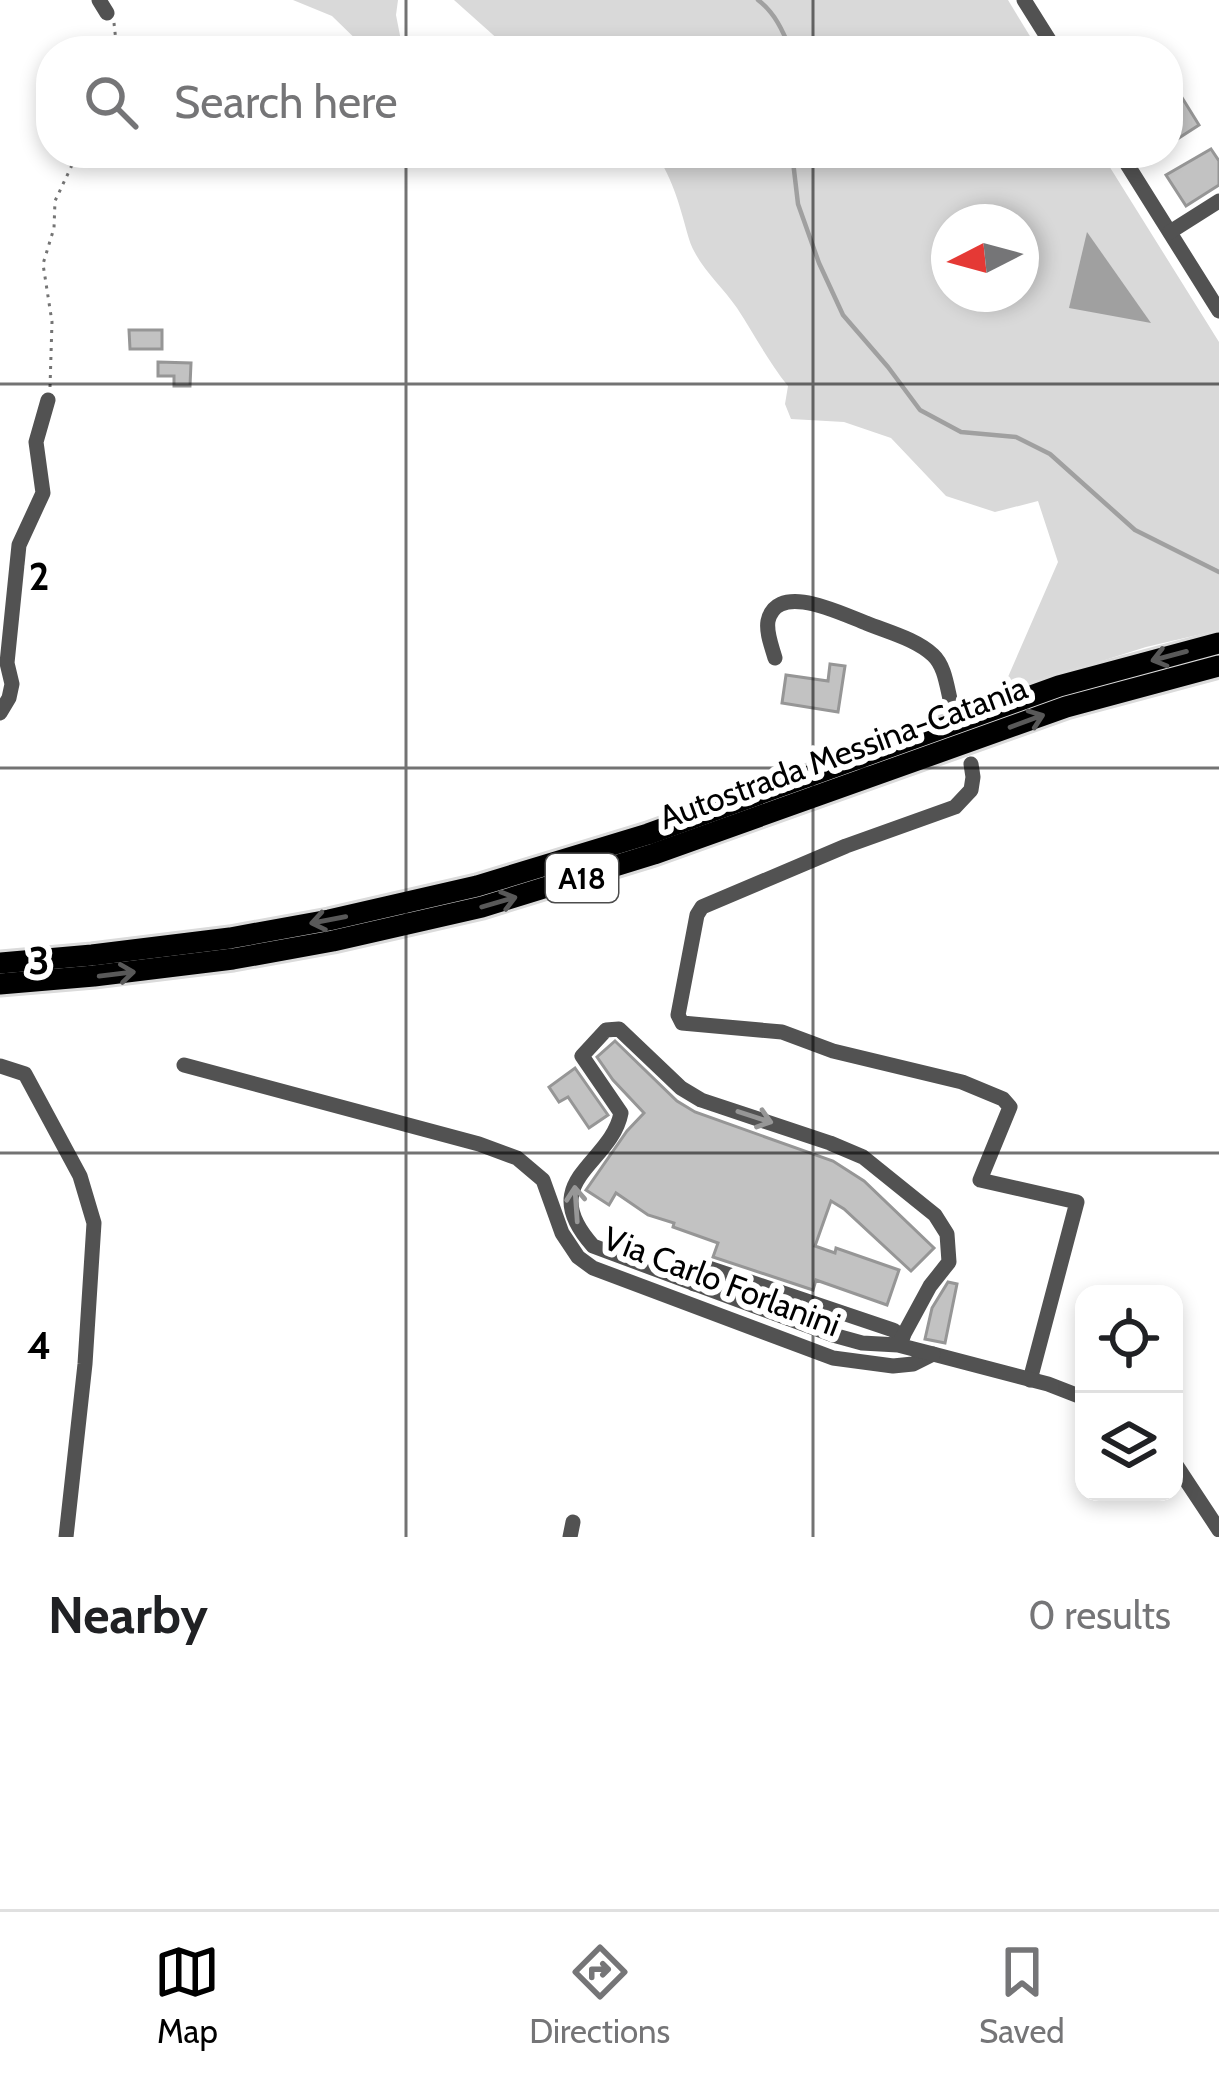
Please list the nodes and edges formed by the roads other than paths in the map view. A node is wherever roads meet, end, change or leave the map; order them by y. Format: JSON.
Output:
{"nodes":[{"id":1,"x":1027,"y":1,"type":"edge"},
{"id":2,"x":1047,"y":36,"type":"edge"},
{"id":3,"x":1129,"y":168,"type":"edge"},
{"id":4,"x":1219,"y":201,"type":"edge"},
{"id":5,"x":1170,"y":232,"type":"junction"},
{"id":6,"x":1219,"y":310,"type":"edge"},
{"id":7,"x":49,"y":400,"type":"road end"},
{"id":8,"x":1219,"y":643,"type":"edge"},
{"id":9,"x":775,"y":658,"type":"dead end"},
{"id":10,"x":1219,"y":666,"type":"edge"},
{"id":11,"x":0,"y":713,"type":"edge"},
{"id":12,"x":963,"y":733,"type":"junction"},
{"id":13,"x":894,"y":757,"type":"junction"},
{"id":14,"x":0,"y":963,"type":"edge"},
{"id":15,"x":0,"y":984,"type":"edge"},
{"id":16,"x":184,"y":1065,"type":"dead end"},
{"id":17,"x":0,"y":1066,"type":"edge"},
{"id":18,"x":900,"y":1341,"type":"junction"},
{"id":19,"x":933,"y":1354,"type":"junction"},
{"id":20,"x":1030,"y":1380,"type":"junction"},
{"id":21,"x":1075,"y":1394,"type":"edge"},
{"id":22,"x":1183,"y":1476,"type":"edge"},
{"id":23,"x":1219,"y":1530,"type":"edge"},
{"id":24,"x":67,"y":1537,"type":"edge"}],
"edges":[{"from":1,"to":2,"type":"street"},
{"from":3,"to":5,"type":"street"},
{"from":4,"to":5,"type":"street"},
{"from":5,"to":6,"type":"street"},
{"from":7,"to":11,"type":"street"},
{"from":8,"to":12,"type":"highway","name":"Autostrada Messina-Catania","number":"A18","one_way":true},
{"from":9,"to":12,"type":"street"},
{"from":12,"to":10,"type":"highway","name":"Autostrada Messina-Catania","number":"A18","one_way":true},
{"from":12,"to":13,"type":"highway","name":"Autostrada Messina-Catania","number":"A18"},
{"from":12,"to":13,"type":"street"},
{"from":12,"to":20,"type":"street"},
{"from":13,"to":14,"type":"highway","name":"Autostrada Messina-Catania","number":"A18","one_way":true},
{"from":15,"to":13,"type":"highway","name":"Autostrada Messina-Catania","number":"A18","one_way":true},
{"from":16,"to":19,"type":"street","name":"Via Carlo Forlanini"},
{"from":17,"to":24,"type":"street"},
{"from":18,"to":18,"type":"street","one_way":true},
{"from":18,"to":19,"type":"street"},
{"from":19,"to":20,"type":"street","name":"Via Carlo Forlanini"},
{"from":20,"to":21,"type":"street","name":"Via Carlo Forlanini"},
{"from":22,"to":23,"type":"street"}]}
